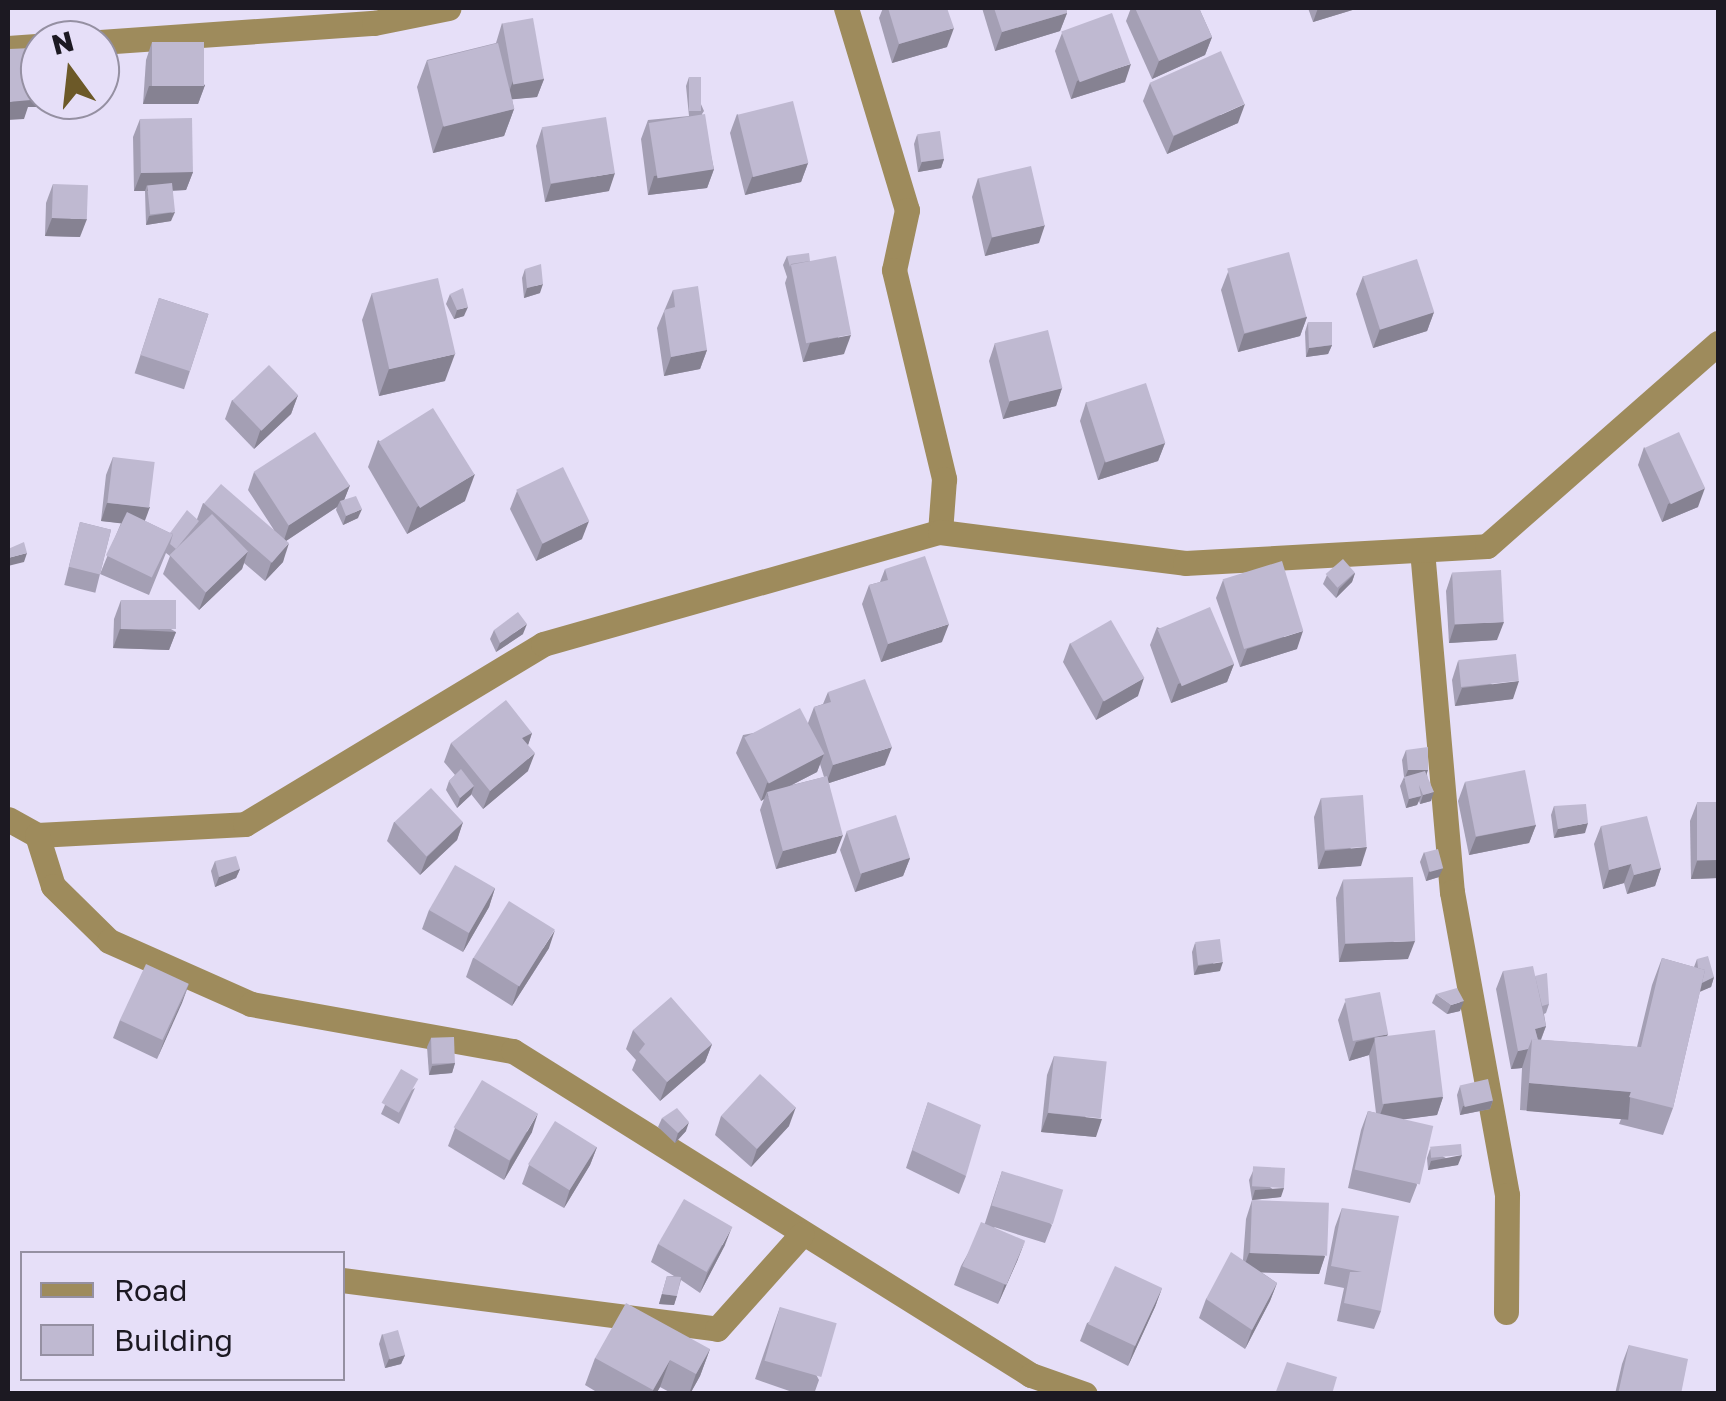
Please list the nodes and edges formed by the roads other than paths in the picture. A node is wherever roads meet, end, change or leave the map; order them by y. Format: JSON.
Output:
{"nodes":[{"id":1,"x":449,"y":8,"type":"edge"},
{"id":2,"x":846,"y":8,"type":"edge"},
{"id":3,"x":120,"y":41,"type":"edge"},
{"id":4,"x":1718,"y":343,"type":"edge"},
{"id":5,"x":940,"y":532,"type":"junction"},
{"id":6,"x":1422,"y":550,"type":"junction"},
{"id":7,"x":8,"y":819,"type":"edge"},
{"id":8,"x":37,"y":835,"type":"junction"},
{"id":9,"x":802,"y":1234,"type":"junction"},
{"id":10,"x":345,"y":1280,"type":"edge"},
{"id":11,"x":1506,"y":1312,"type":"dead end"},
{"id":12,"x":1085,"y":1394,"type":"edge"}],
"edges":[{"from":1,"to":3,"type":"street"},
{"from":2,"to":5,"type":"street"},
{"from":4,"to":6,"type":"street"},
{"from":5,"to":6,"type":"street"},
{"from":5,"to":8,"type":"street"},
{"from":6,"to":11,"type":"street"},
{"from":7,"to":8,"type":"street"},
{"from":8,"to":9,"type":"street"},
{"from":9,"to":10,"type":"street"},
{"from":9,"to":12,"type":"street"}]}
